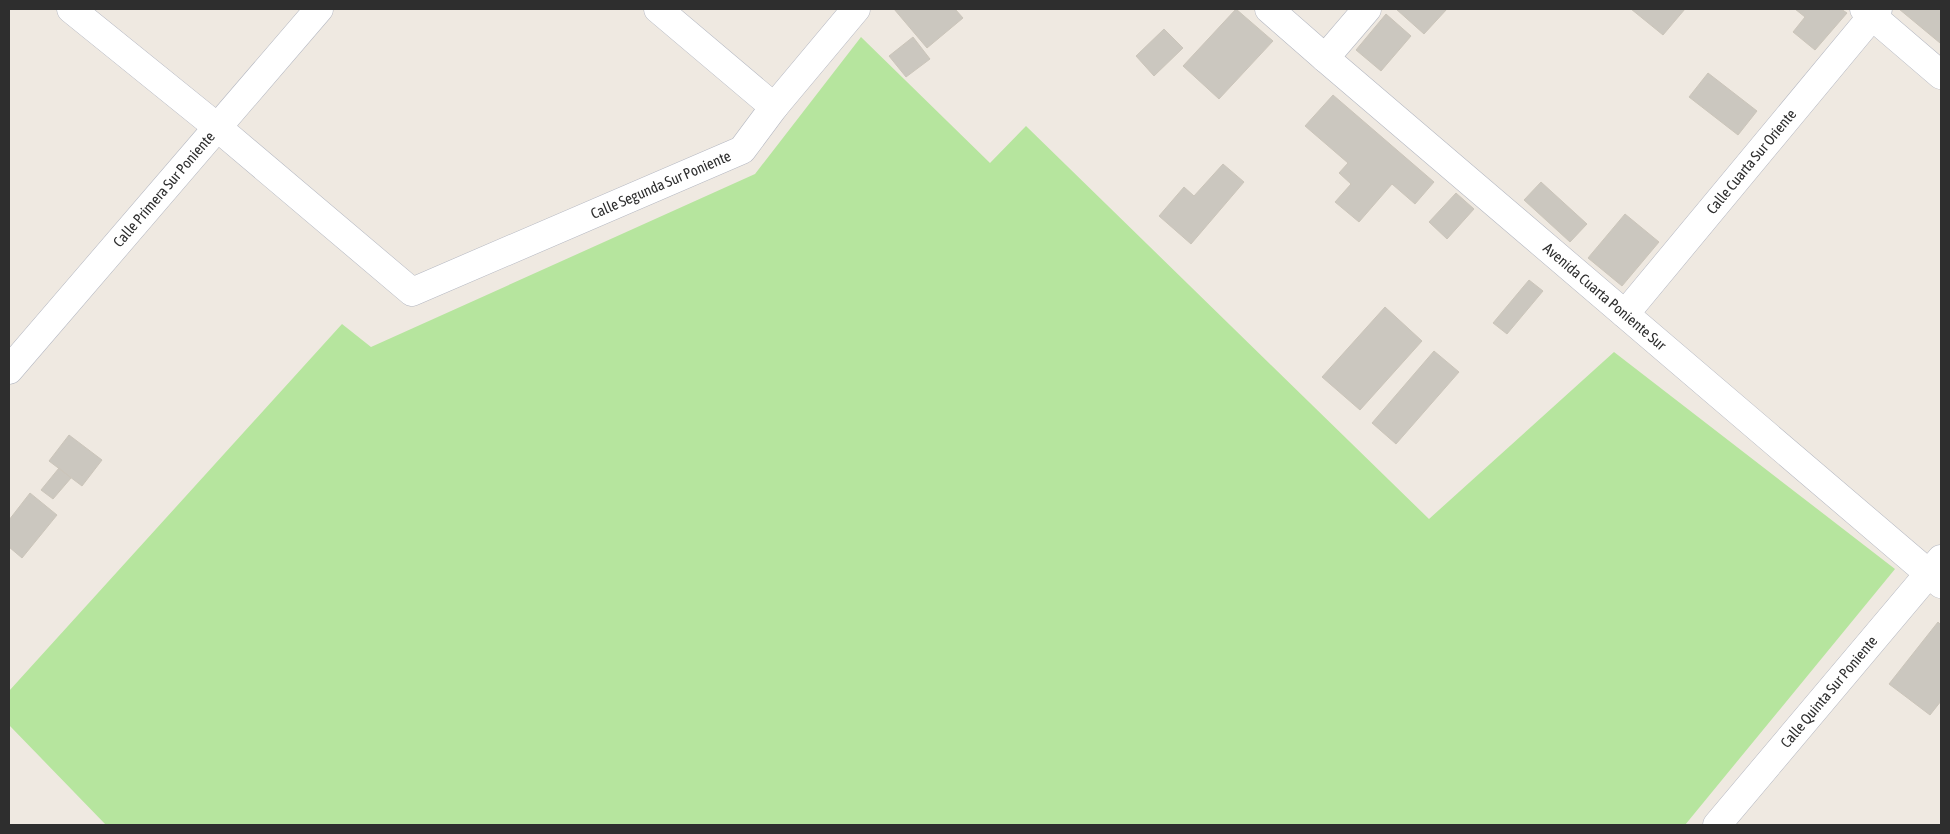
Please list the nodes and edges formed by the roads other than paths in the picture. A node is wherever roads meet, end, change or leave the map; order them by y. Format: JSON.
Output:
{"nodes":[{"id":1,"x":71,"y":9,"type":"edge"},
{"id":2,"x":319,"y":9,"type":"edge"},
{"id":3,"x":658,"y":9,"type":"edge"},
{"id":4,"x":856,"y":9,"type":"edge"},
{"id":5,"x":1269,"y":9,"type":"edge"},
{"id":6,"x":1367,"y":9,"type":"edge"},
{"id":7,"x":1871,"y":11,"type":"edge"},
{"id":8,"x":1325,"y":58,"type":"junction"},
{"id":9,"x":1941,"y":75,"type":"edge"},
{"id":10,"x":774,"y":107,"type":"junction"},
{"id":11,"x":217,"y":128,"type":"junction"},
{"id":12,"x":1624,"y":314,"type":"junction"},
{"id":13,"x":9,"y":370,"type":"edge"},
{"id":14,"x":1937,"y":572,"type":"edge"},
{"id":15,"x":1717,"y":825,"type":"edge"}],
"edges":[{"from":1,"to":11,"type":"street"},
{"from":2,"to":11,"type":"street","name":"Calle Primera Sur Poniente"},
{"from":3,"to":10,"type":"street"},
{"from":4,"to":10,"type":"street","name":"Calle Segunda Sur Poniente"},
{"from":5,"to":8,"type":"street","name":"Avenida Cuarta Poniente Sur"},
{"from":6,"to":8,"type":"street"},
{"from":7,"to":9,"type":"street"},
{"from":7,"to":12,"type":"street","name":"Calle Cuarta Sur Oriente"},
{"from":8,"to":12,"type":"street","name":"Avenida Cuarta Poniente Sur"},
{"from":10,"to":11,"type":"street","name":"Calle Segunda Sur Poniente"},
{"from":11,"to":13,"type":"street","name":"Calle Primera Sur Poniente"},
{"from":12,"to":14,"type":"street","name":"Avenida Cuarta Poniente Sur"},
{"from":14,"to":15,"type":"street","name":"Calle Quinta Sur Poniente"}]}
